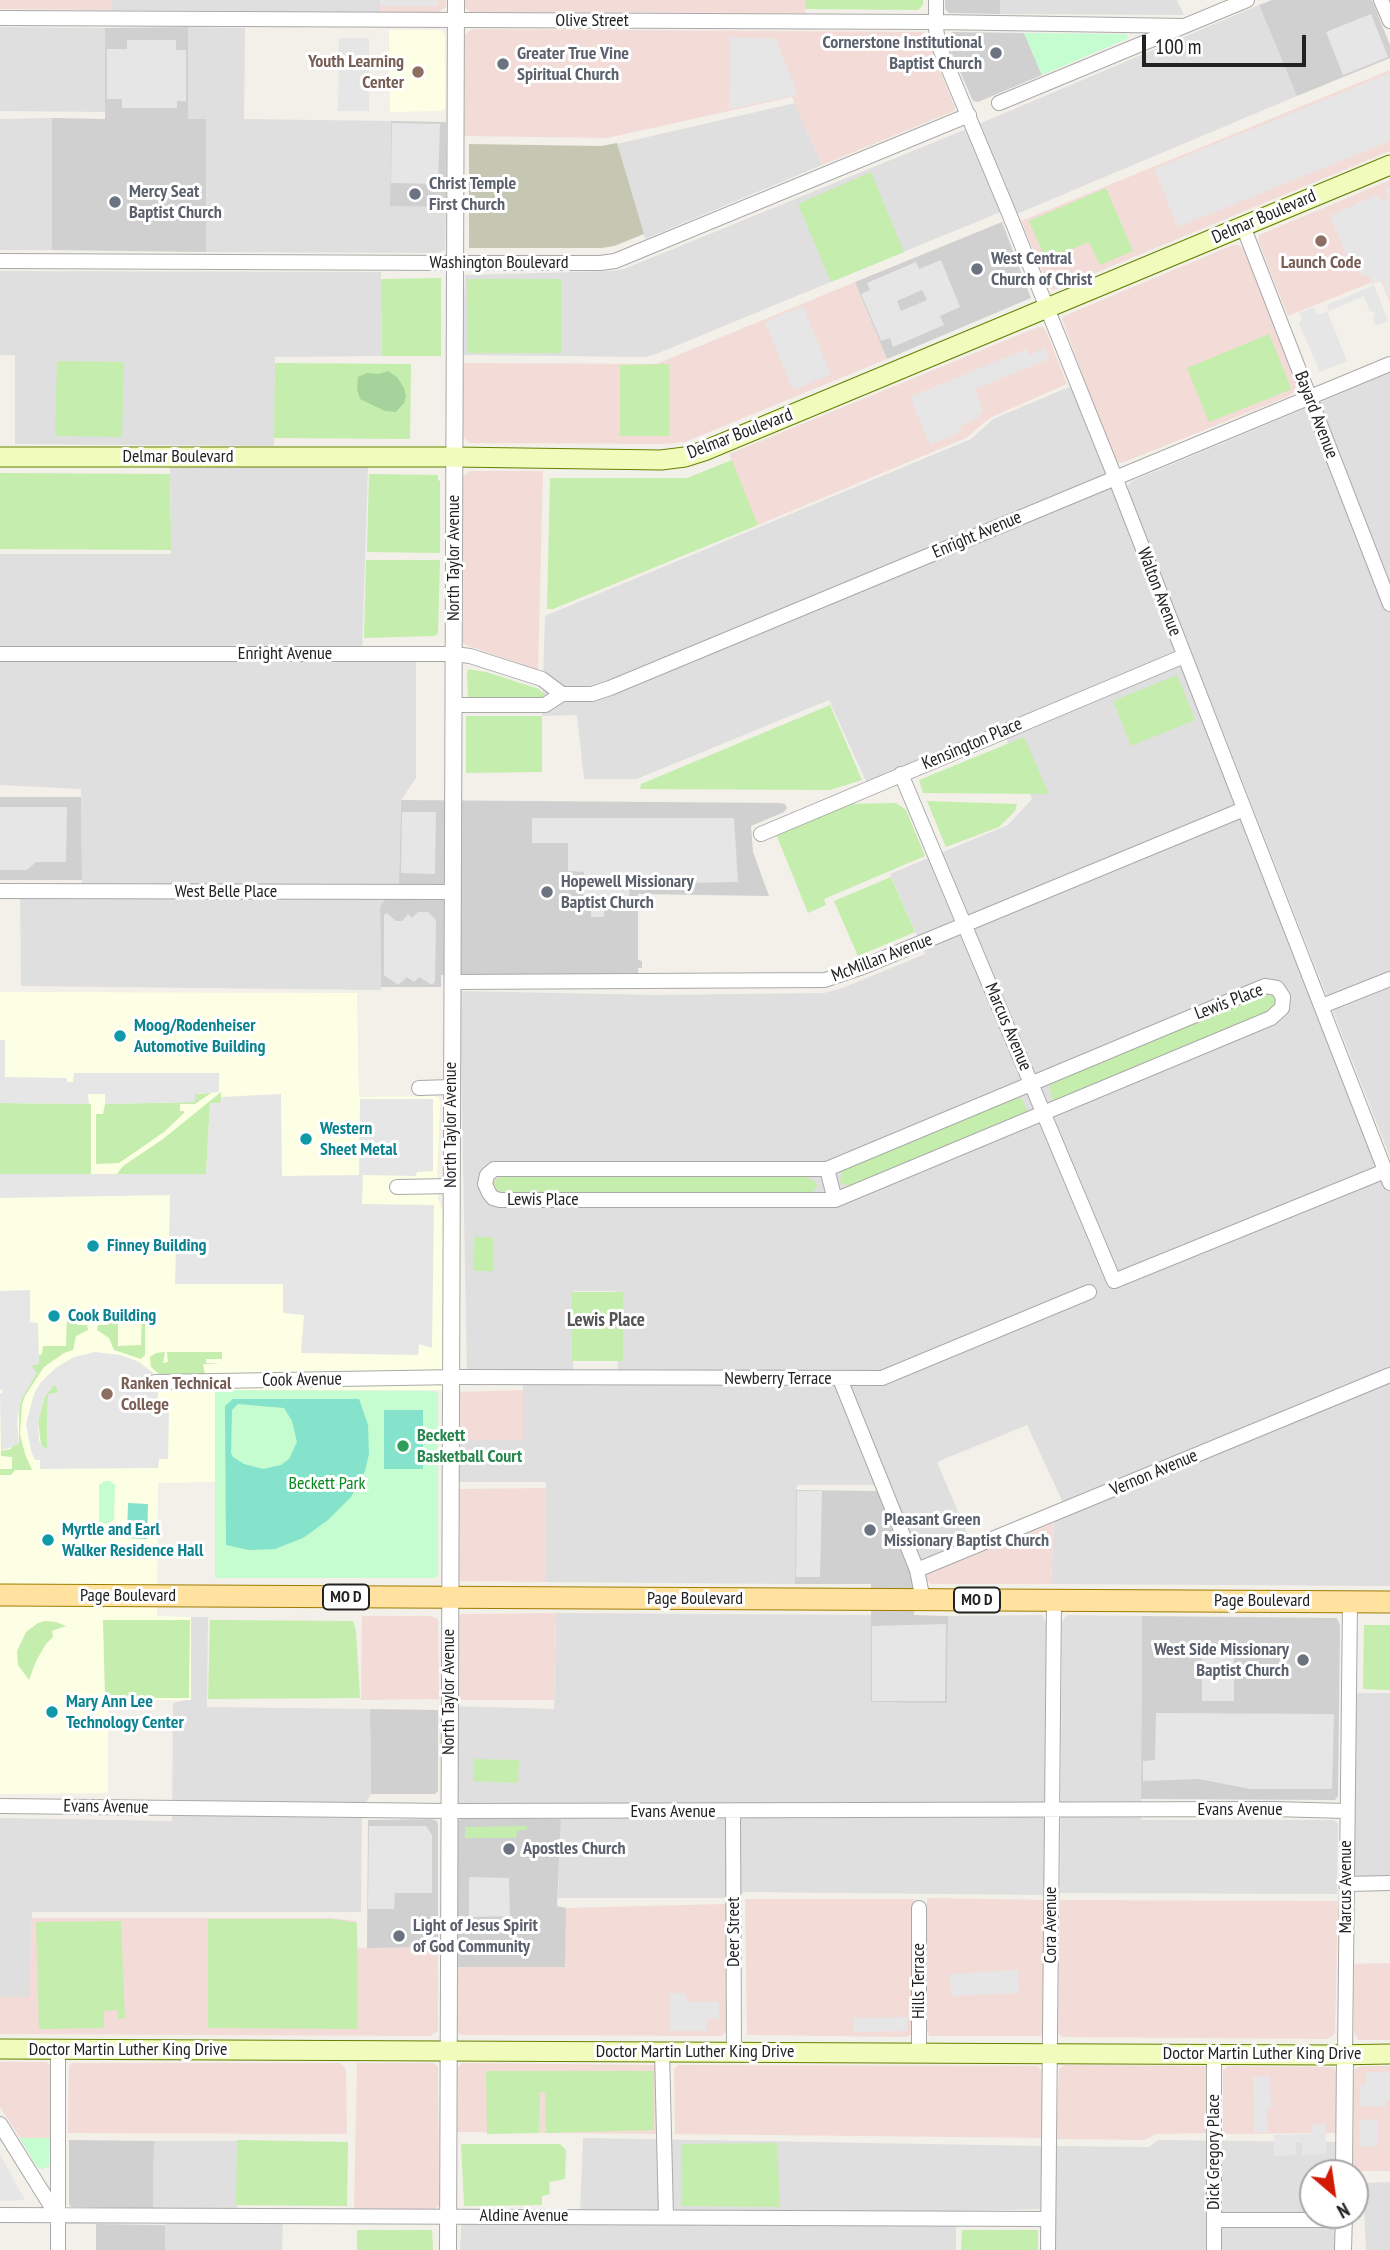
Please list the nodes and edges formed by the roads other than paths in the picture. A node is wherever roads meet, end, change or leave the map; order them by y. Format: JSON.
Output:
{"nodes":[{"id":1,"x":456,"y":0,"type":"edge"},
{"id":2,"x":936,"y":0,"type":"edge"},
{"id":3,"x":1247,"y":0,"type":"edge"},
{"id":4,"x":1381,"y":0,"type":"edge"},
{"id":5,"x":0,"y":18,"type":"edge"},
{"id":6,"x":456,"y":20,"type":"junction"},
{"id":7,"x":1390,"y":21,"type":"edge"},
{"id":8,"x":936,"y":22,"type":"junction"},
{"id":9,"x":1184,"y":26,"type":"junction"},
{"id":10,"x":999,"y":103,"type":"dead end"},
{"id":11,"x":969,"y":115,"type":"junction"},
{"id":12,"x":1390,"y":165,"type":"edge"},
{"id":13,"x":1243,"y":226,"type":"junction"},
{"id":14,"x":0,"y":261,"type":"edge"},
{"id":15,"x":455,"y":263,"type":"junction"},
{"id":16,"x":1047,"y":309,"type":"junction"},
{"id":17,"x":1390,"y":364,"type":"edge"},
{"id":18,"x":1310,"y":397,"type":"junction"},
{"id":19,"x":0,"y":457,"type":"edge"},
{"id":20,"x":454,"y":457,"type":"junction"},
{"id":21,"x":1115,"y":477,"type":"junction"},
{"id":22,"x":1390,"y":604,"type":"edge"},
{"id":23,"x":0,"y":654,"type":"edge"},
{"id":24,"x":454,"y":654,"type":"junction"},
{"id":25,"x":1184,"y":656,"type":"junction"},
{"id":26,"x":562,"y":694,"type":"junction"},
{"id":27,"x":453,"y":705,"type":"junction"},
{"id":28,"x":901,"y":774,"type":"junction"},
{"id":29,"x":1244,"y":809,"type":"junction"},
{"id":30,"x":761,"y":834,"type":"dead end"},
{"id":31,"x":0,"y":891,"type":"edge"},
{"id":32,"x":453,"y":892,"type":"junction"},
{"id":33,"x":965,"y":925,"type":"junction"},
{"id":34,"x":1390,"y":979,"type":"edge"},
{"id":35,"x":452,"y":982,"type":"junction"},
{"id":36,"x":1322,"y":1006,"type":"junction"},
{"id":37,"x":1032,"y":1085,"type":"junction"},
{"id":38,"x":452,"y":1087,"type":"junction"},
{"id":39,"x":419,"y":1088,"type":"dead end"},
{"id":40,"x":1044,"y":1112,"type":"junction"},
{"id":41,"x":827,"y":1169,"type":"junction"},
{"id":42,"x":1387,"y":1177,"type":"edge"},
{"id":43,"x":451,"y":1186,"type":"junction"},
{"id":44,"x":397,"y":1187,"type":"dead end"},
{"id":45,"x":835,"y":1200,"type":"junction"},
{"id":46,"x":1089,"y":1292,"type":"dead end"},
{"id":47,"x":1390,"y":1375,"type":"edge"},
{"id":48,"x":450,"y":1378,"type":"junction"},
{"id":49,"x":840,"y":1379,"type":"junction"},
{"id":50,"x":155,"y":1382,"type":"dead end"},
{"id":51,"x":918,"y":1570,"type":"junction"},
{"id":52,"x":0,"y":1595,"type":"edge"},
{"id":53,"x":449,"y":1598,"type":"junction"},
{"id":54,"x":923,"y":1600,"type":"junction"},
{"id":55,"x":1054,"y":1600,"type":"junction"},
{"id":56,"x":1350,"y":1602,"type":"junction"},
{"id":57,"x":1390,"y":1602,"type":"edge"},
{"id":58,"x":0,"y":1806,"type":"edge"},
{"id":59,"x":1052,"y":1810,"type":"junction"},
{"id":60,"x":449,"y":1811,"type":"junction"},
{"id":61,"x":1347,"y":1811,"type":"junction"},
{"id":62,"x":733,"y":1812,"type":"junction"},
{"id":63,"x":1390,"y":1883,"type":"edge"},
{"id":64,"x":1346,"y":1884,"type":"junction"},
{"id":65,"x":919,"y":1908,"type":"dead end"},
{"id":66,"x":0,"y":2049,"type":"edge"},
{"id":67,"x":58,"y":2049,"type":"junction"},
{"id":68,"x":448,"y":2051,"type":"junction"},
{"id":69,"x":662,"y":2052,"type":"junction"},
{"id":70,"x":734,"y":2053,"type":"junction"},
{"id":71,"x":919,"y":2053,"type":"junction"},
{"id":72,"x":1051,"y":2054,"type":"junction"},
{"id":73,"x":1390,"y":2054,"type":"edge"},
{"id":74,"x":1214,"y":2055,"type":"junction"},
{"id":75,"x":1345,"y":2055,"type":"junction"},
{"id":76,"x":0,"y":2124,"type":"edge"},
{"id":77,"x":1344,"y":2159,"type":"edge"},
{"id":78,"x":0,"y":2215,"type":"edge"},
{"id":79,"x":57,"y":2215,"type":"junction"},
{"id":80,"x":448,"y":2215,"type":"junction"},
{"id":81,"x":666,"y":2217,"type":"junction"},
{"id":82,"x":1048,"y":2218,"type":"junction"},
{"id":83,"x":1299,"y":2219,"type":"edge"},
{"id":84,"x":1214,"y":2220,"type":"junction"},
{"id":85,"x":1343,"y":2229,"type":"edge"},
{"id":86,"x":58,"y":2250,"type":"edge"},
{"id":87,"x":447,"y":2250,"type":"edge"},
{"id":88,"x":1048,"y":2250,"type":"edge"},
{"id":89,"x":1214,"y":2250,"type":"edge"},
{"id":90,"x":1343,"y":2250,"type":"edge"}],
"edges":[{"from":1,"to":6,"type":"street","name":"North Taylor Avenue"},
{"from":2,"to":8,"type":"street","name":"Walton Avenue"},
{"from":3,"to":9,"type":"street"},
{"from":4,"to":7,"type":"street"},
{"from":5,"to":6,"type":"street","name":"Olive Street"},
{"from":6,"to":8,"type":"street","name":"Olive Street"},
{"from":6,"to":15,"type":"street","name":"North Taylor Avenue"},
{"from":8,"to":9,"type":"street","name":"Olive Street"},
{"from":8,"to":11,"type":"street","name":"Walton Avenue"},
{"from":9,"to":10,"type":"street"},
{"from":11,"to":15,"type":"street","name":"Washington Boulevard"},
{"from":11,"to":16,"type":"street","name":"Walton Avenue"},
{"from":12,"to":13,"type":"main road","name":"Delmar Boulevard"},
{"from":13,"to":16,"type":"main road","name":"Delmar Boulevard"},
{"from":13,"to":18,"type":"street","name":"Bayard Avenue"},
{"from":14,"to":15,"type":"street","name":"Washington Boulevard"},
{"from":15,"to":20,"type":"street","name":"North Taylor Avenue"},
{"from":16,"to":20,"type":"main road","name":"Delmar Boulevard"},
{"from":16,"to":21,"type":"street","name":"Walton Avenue"},
{"from":17,"to":18,"type":"street","name":"Enright Avenue"},
{"from":18,"to":21,"type":"street","name":"Enright Avenue"},
{"from":18,"to":22,"type":"street","name":"Bayard Avenue"},
{"from":19,"to":20,"type":"main road","name":"Delmar Boulevard"},
{"from":20,"to":24,"type":"street","name":"North Taylor Avenue"},
{"from":21,"to":25,"type":"street","name":"Walton Avenue"},
{"from":21,"to":26,"type":"street","name":"Enright Avenue"},
{"from":23,"to":24,"type":"street","name":"Enright Avenue"},
{"from":24,"to":26,"type":"street","name":"Enright Avenue"},
{"from":24,"to":27,"type":"street","name":"North Taylor Avenue"},
{"from":25,"to":28,"type":"street","name":"Kensington Place"},
{"from":25,"to":29,"type":"street","name":"Walton Avenue"},
{"from":26,"to":27,"type":"street","name":"Enright Avenue"},
{"from":27,"to":32,"type":"street","name":"North Taylor Avenue"},
{"from":28,"to":30,"type":"street","name":"Kensington Place"},
{"from":28,"to":33,"type":"street","name":"Marcus Avenue"},
{"from":29,"to":33,"type":"street","name":"McMillan Avenue"},
{"from":29,"to":36,"type":"street","name":"Walton Avenue"},
{"from":31,"to":32,"type":"street","name":"West Belle Place"},
{"from":32,"to":35,"type":"street","name":"North Taylor Avenue"},
{"from":33,"to":35,"type":"street","name":"McMillan Avenue"},
{"from":33,"to":37,"type":"street","name":"Marcus Avenue"},
{"from":34,"to":36,"type":"street"},
{"from":35,"to":38,"type":"street","name":"North Taylor Avenue"},
{"from":36,"to":42,"type":"street","name":"Walton Avenue"},
{"from":37,"to":40,"type":"street","name":"Marcus Avenue"},
{"from":37,"to":40,"type":"street","name":"Lewis Place"},
{"from":37,"to":41,"type":"street","name":"Lewis Place"},
{"from":38,"to":39,"type":"street"},
{"from":38,"to":43,"type":"street","name":"North Taylor Avenue"},
{"from":40,"to":42,"type":"street","name":"Marcus Avenue"},
{"from":40,"to":45,"type":"street","name":"Lewis Place"},
{"from":41,"to":45,"type":"street"},
{"from":41,"to":45,"type":"street","name":"Lewis Place"},
{"from":43,"to":44,"type":"street"},
{"from":43,"to":48,"type":"street","name":"North Taylor Avenue"},
{"from":46,"to":49,"type":"street","name":"Newberry Terrace"},
{"from":47,"to":51,"type":"street","name":"Vernon Avenue"},
{"from":48,"to":49,"type":"street","name":"Newberry Terrace"},
{"from":48,"to":50,"type":"street","name":"Cook Avenue"},
{"from":48,"to":53,"type":"street","name":"North Taylor Avenue"},
{"from":49,"to":51,"type":"street"},
{"from":51,"to":54,"type":"street"},
{"from":52,"to":53,"type":"main road","name":"Page Boulevard","number":"MO D"},
{"from":53,"to":54,"type":"main road","name":"Page Boulevard","number":"MO D"},
{"from":53,"to":60,"type":"street","name":"North Taylor Avenue"},
{"from":54,"to":55,"type":"main road","name":"Page Boulevard","number":"MO D"},
{"from":55,"to":56,"type":"main road","name":"Page Boulevard","number":"MO D"},
{"from":55,"to":59,"type":"street","name":"Cora Avenue"},
{"from":56,"to":57,"type":"main road","name":"Page Boulevard","number":"MO D"},
{"from":56,"to":61,"type":"street","name":"Marcus Avenue"},
{"from":58,"to":60,"type":"street","name":"Evans Avenue"},
{"from":59,"to":61,"type":"street","name":"Evans Avenue"},
{"from":59,"to":62,"type":"street","name":"Evans Avenue"},
{"from":59,"to":72,"type":"street","name":"Cora Avenue"},
{"from":60,"to":62,"type":"street","name":"Evans Avenue"},
{"from":60,"to":68,"type":"street","name":"North Taylor Avenue"},
{"from":61,"to":64,"type":"street","name":"Marcus Avenue"},
{"from":62,"to":70,"type":"street","name":"Deer Street"},
{"from":63,"to":64,"type":"street"},
{"from":64,"to":75,"type":"street","name":"Marcus Avenue"},
{"from":65,"to":71,"type":"street","name":"Hills Terrace"},
{"from":66,"to":67,"type":"main road","name":"Doctor Martin Luther King Drive"},
{"from":67,"to":68,"type":"main road","name":"Doctor Martin Luther King Drive"},
{"from":67,"to":79,"type":"street"},
{"from":68,"to":69,"type":"main road","name":"Doctor Martin Luther King Drive"},
{"from":68,"to":80,"type":"street","name":"North Taylor Avenue"},
{"from":69,"to":70,"type":"main road","name":"Doctor Martin Luther King Drive"},
{"from":69,"to":81,"type":"street"},
{"from":70,"to":71,"type":"main road","name":"Doctor Martin Luther King Drive"},
{"from":71,"to":72,"type":"main road","name":"Doctor Martin Luther King Drive"},
{"from":72,"to":74,"type":"main road","name":"Doctor Martin Luther King Drive"},
{"from":72,"to":82,"type":"street","name":"Cora Avenue"},
{"from":73,"to":75,"type":"main road","name":"Doctor Martin Luther King Drive"},
{"from":74,"to":75,"type":"main road","name":"Doctor Martin Luther King Drive"},
{"from":74,"to":84,"type":"street","name":"Dick Gregory Place"},
{"from":75,"to":77,"type":"street","name":"Marcus Avenue"},
{"from":76,"to":79,"type":"street"},
{"from":78,"to":79,"type":"street","name":"Aldine Avenue"},
{"from":79,"to":80,"type":"street","name":"Aldine Avenue"},
{"from":79,"to":86,"type":"street"},
{"from":80,"to":81,"type":"street","name":"Aldine Avenue"},
{"from":80,"to":87,"type":"street","name":"North Taylor Avenue"},
{"from":81,"to":82,"type":"street","name":"Aldine Avenue"},
{"from":82,"to":88,"type":"street","name":"Cora Avenue"},
{"from":83,"to":84,"type":"street"},
{"from":84,"to":89,"type":"street","name":"Dick Gregory Place"},
{"from":85,"to":90,"type":"street"}]}
